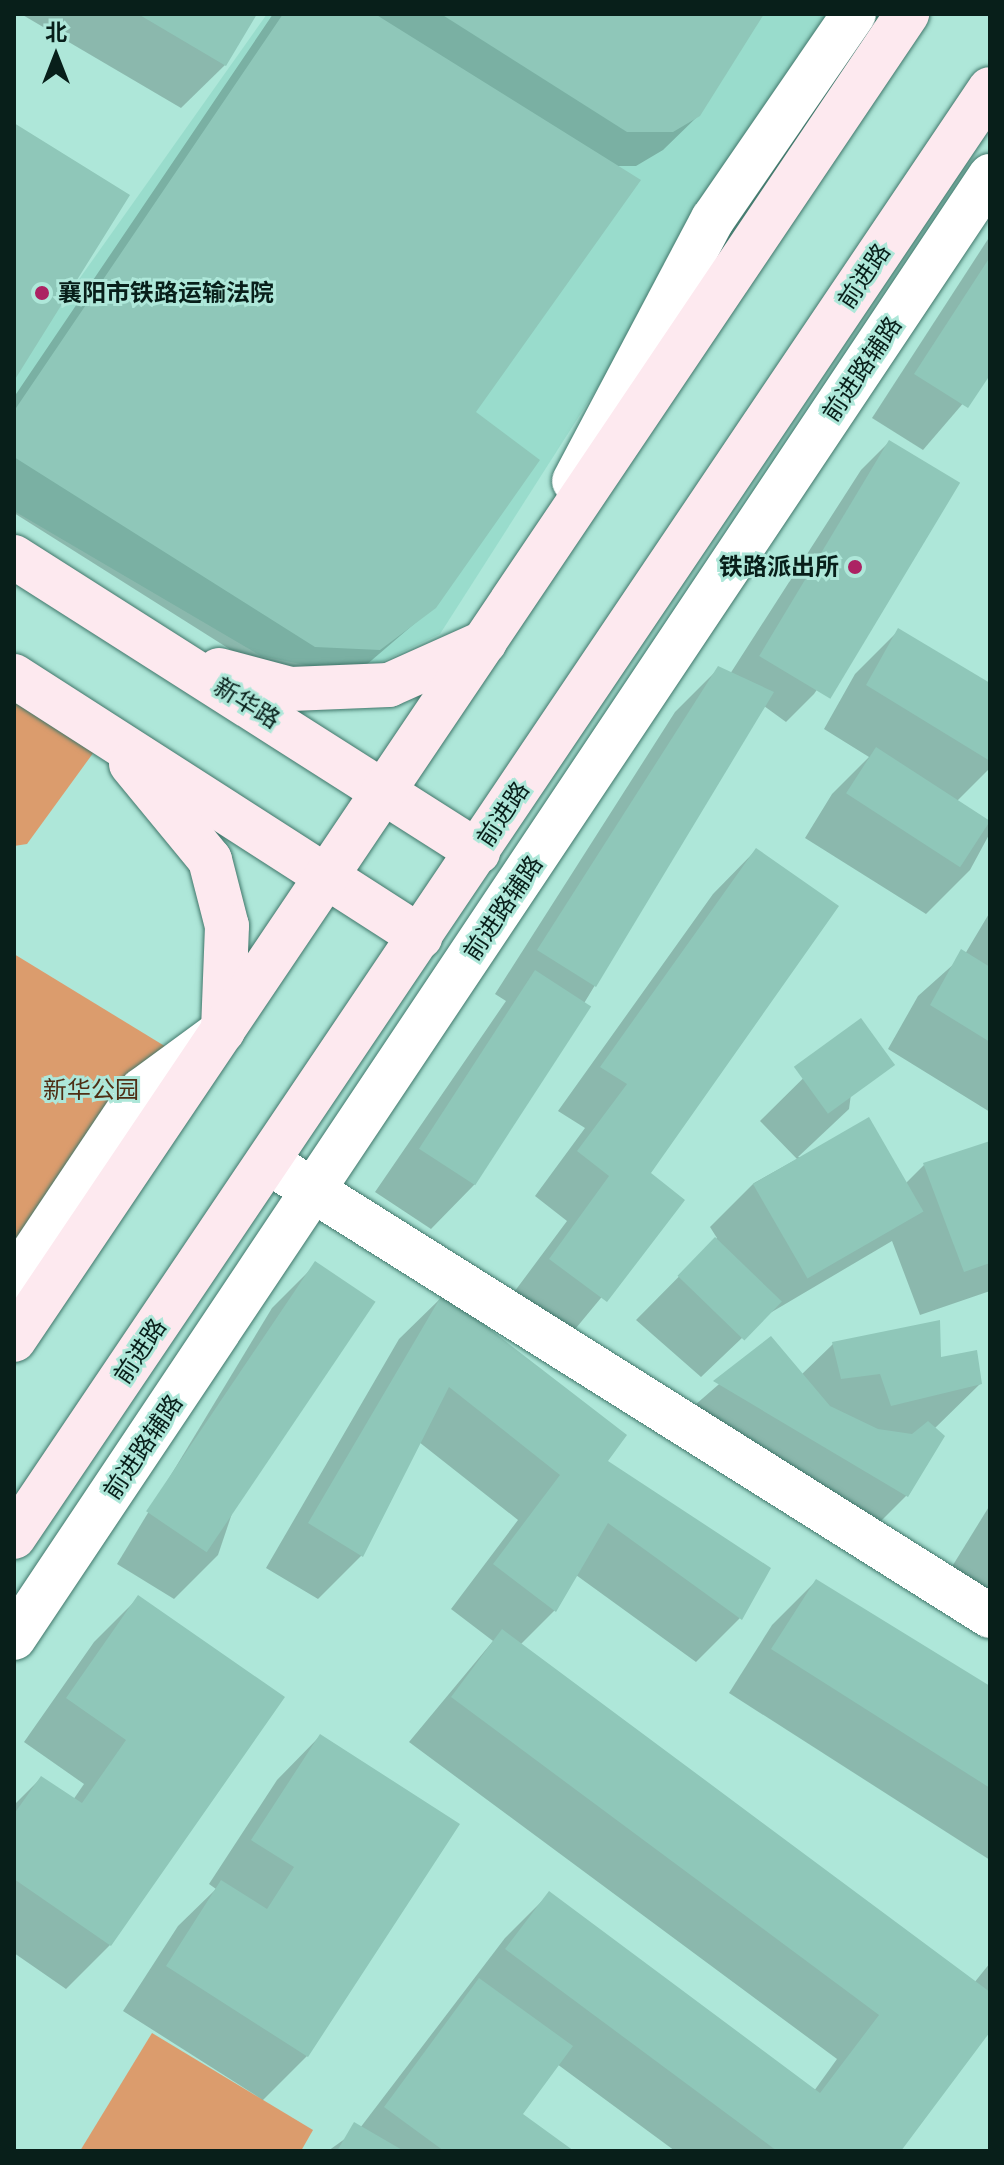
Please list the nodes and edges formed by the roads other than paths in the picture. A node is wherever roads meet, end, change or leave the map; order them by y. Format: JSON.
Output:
{"nodes":[{"id":1,"x":854,"y":14,"type":"edge"},
{"id":2,"x":907,"y":14,"type":"edge"},
{"id":3,"x":990,"y":89,"type":"edge"},
{"id":4,"x":990,"y":176,"type":"edge"},
{"id":5,"x":14,"y":557,"type":"edge"},
{"id":6,"x":491,"y":634,"type":"junction"},
{"id":7,"x":176,"y":659,"type":"junction"},
{"id":8,"x":14,"y":676,"type":"edge"},
{"id":9,"x":107,"y":734,"type":"junction"},
{"id":10,"x":386,"y":791,"type":"junction"},
{"id":11,"x":478,"y":852,"type":"junction"},
{"id":12,"x":329,"y":875,"type":"junction"},
{"id":13,"x":420,"y":937,"type":"junction"},
{"id":14,"x":223,"y":1031,"type":"junction"},
{"id":15,"x":268,"y":1162,"type":"junction"},
{"id":16,"x":315,"y":1192,"type":"junction"},
{"id":17,"x":14,"y":1281,"type":"edge"},
{"id":18,"x":14,"y":1340,"type":"edge"},
{"id":19,"x":14,"y":1537,"type":"edge"},
{"id":20,"x":990,"y":1616,"type":"edge"},
{"id":21,"x":14,"y":1638,"type":"edge"}],
"edges":[{"from":1,"to":6,"type":"street"},
{"from":2,"to":6,"type":"main road"},
{"from":3,"to":11,"type":"main road","name":"前进路"},
{"from":4,"to":16,"type":"street","name":"前进路辅路"},
{"from":5,"to":7,"type":"main road","name":"新华路"},
{"from":6,"to":7,"type":"main road"},
{"from":6,"to":10,"type":"main road"},
{"from":7,"to":10,"type":"main road","name":"新华路"},
{"from":8,"to":9,"type":"main road"},
{"from":9,"to":12,"type":"main road"},
{"from":9,"to":14,"type":"main road"},
{"from":10,"to":11,"type":"main road","name":"新华路"},
{"from":10,"to":12,"type":"main road"},
{"from":11,"to":13,"type":"main road","name":"前进路"},
{"from":12,"to":13,"type":"main road"},
{"from":12,"to":14,"type":"main road"},
{"from":13,"to":15,"type":"main road","name":"前进路"},
{"from":14,"to":17,"type":"street"},
{"from":14,"to":18,"type":"main road"},
{"from":15,"to":16,"type":"street"},
{"from":15,"to":19,"type":"main road","name":"前进路"},
{"from":16,"to":20,"type":"street"},
{"from":16,"to":21,"type":"street","name":"前进路辅路"}]}
